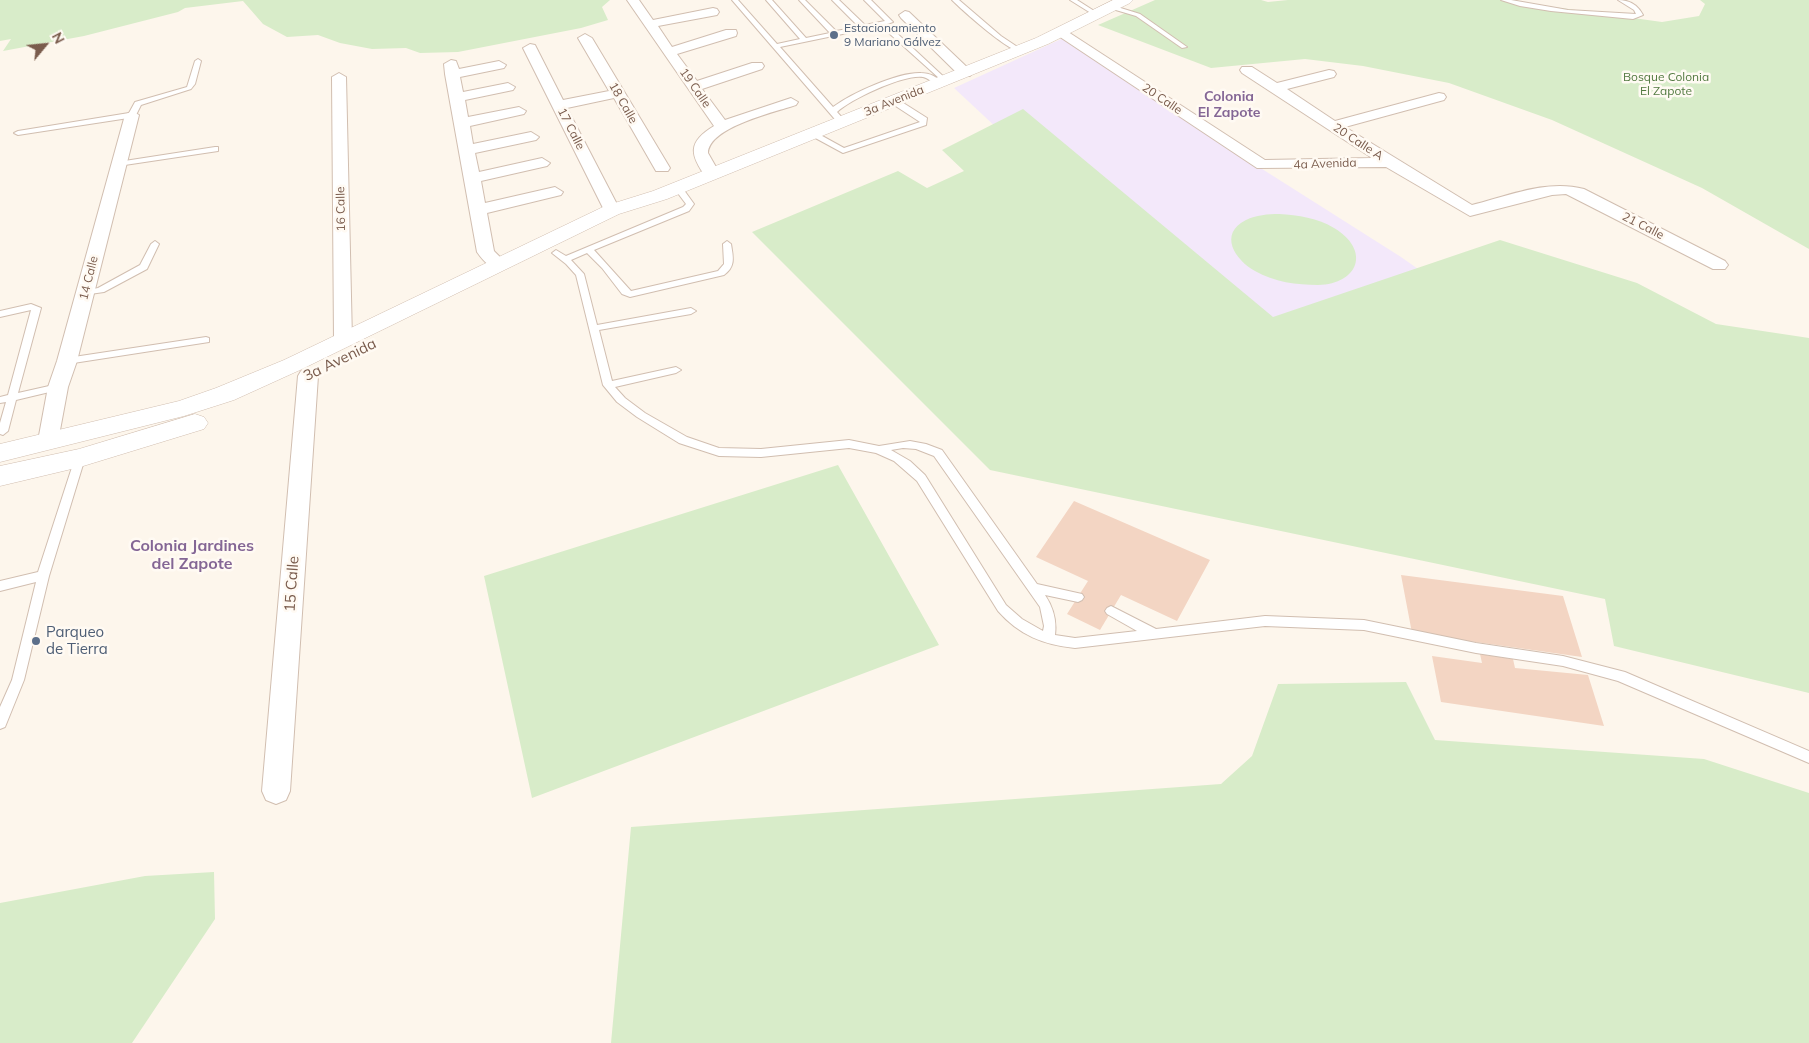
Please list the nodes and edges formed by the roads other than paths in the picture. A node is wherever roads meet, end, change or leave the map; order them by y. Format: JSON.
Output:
{"nodes":[{"id":1,"x":633,"y":0,"type":"edge"},
{"id":2,"x":735,"y":0,"type":"edge"},
{"id":3,"x":769,"y":0,"type":"edge"},
{"id":4,"x":802,"y":0,"type":"edge"},
{"id":5,"x":835,"y":0,"type":"edge"},
{"id":6,"x":867,"y":0,"type":"edge"},
{"id":7,"x":955,"y":0,"type":"edge"},
{"id":8,"x":1074,"y":0,"type":"edge"},
{"id":9,"x":1504,"y":0,"type":"edge"},
{"id":10,"x":1621,"y":0,"type":"edge"},
{"id":11,"x":1111,"y":7,"type":"edge"},
{"id":12,"x":714,"y":12,"type":"dead end"},
{"id":13,"x":905,"y":15,"type":"dead end"},
{"id":14,"x":650,"y":24,"type":"junction"},
{"id":15,"x":883,"y":24,"type":"junction"},
{"id":16,"x":864,"y":28,"type":"junction"},
{"id":17,"x":1062,"y":32,"type":"junction"},
{"id":18,"x":731,"y":33,"type":"dead end"},
{"id":19,"x":835,"y":34,"type":"junction"},
{"id":20,"x":585,"y":38,"type":"dead end"},
{"id":21,"x":806,"y":40,"type":"junction"},
{"id":22,"x":776,"y":46,"type":"junction"},
{"id":23,"x":1184,"y":46,"type":"dead end"},
{"id":24,"x":530,"y":48,"type":"dead end"},
{"id":25,"x":1020,"y":51,"type":"junction"},
{"id":26,"x":669,"y":52,"type":"junction"},
{"id":27,"x":198,"y":61,"type":"dead end"},
{"id":28,"x":499,"y":65,"type":"dead end"},
{"id":29,"x":757,"y":66,"type":"dead end"},
{"id":30,"x":1247,"y":70,"type":"dead end"},
{"id":31,"x":965,"y":72,"type":"junction"},
{"id":32,"x":1329,"y":74,"type":"dead end"},
{"id":33,"x":339,"y":77,"type":"dead end"},
{"id":34,"x":942,"y":82,"type":"junction"},
{"id":35,"x":694,"y":86,"type":"junction"},
{"id":36,"x":508,"y":87,"type":"dead end"},
{"id":37,"x":1276,"y":88,"type":"junction"},
{"id":38,"x":618,"y":93,"type":"junction"},
{"id":39,"x":1438,"y":96,"type":"dead end"},
{"id":40,"x":457,"y":97,"type":"junction"},
{"id":41,"x":894,"y":101,"type":"junction"},
{"id":42,"x":791,"y":102,"type":"dead end"},
{"id":43,"x":559,"y":105,"type":"junction"},
{"id":44,"x":519,"y":112,"type":"dead end"},
{"id":45,"x":132,"y":115,"type":"junction"},
{"id":46,"x":837,"y":117,"type":"junction"},
{"id":47,"x":462,"y":122,"type":"junction"},
{"id":48,"x":722,"y":126,"type":"junction"},
{"id":49,"x":1333,"y":126,"type":"junction"},
{"id":50,"x":18,"y":133,"type":"dead end"},
{"id":51,"x":812,"y":134,"type":"junction"},
{"id":52,"x":531,"y":137,"type":"dead end"},
{"id":53,"x":215,"y":149,"type":"dead end"},
{"id":54,"x":466,"y":150,"type":"junction"},
{"id":55,"x":1389,"y":162,"type":"junction"},
{"id":56,"x":542,"y":163,"type":"dead end"},
{"id":57,"x":118,"y":164,"type":"junction"},
{"id":58,"x":1262,"y":165,"type":"joint"},
{"id":59,"x":662,"y":168,"type":"dead end"},
{"id":60,"x":712,"y":174,"type":"junction"},
{"id":61,"x":472,"y":178,"type":"junction"},
{"id":62,"x":1566,"y":189,"type":"joint"},
{"id":63,"x":555,"y":192,"type":"dead end"},
{"id":64,"x":669,"y":192,"type":"junction"},
{"id":65,"x":478,"y":210,"type":"junction"},
{"id":66,"x":612,"y":210,"type":"junction"},
{"id":67,"x":155,"y":244,"type":"dead end"},
{"id":68,"x":727,"y":244,"type":"dead end"},
{"id":69,"x":588,"y":250,"type":"junction"},
{"id":70,"x":560,"y":256,"type":"junction"},
{"id":71,"x":498,"y":264,"type":"junction"},
{"id":72,"x":1719,"y":265,"type":"dead end"},
{"id":73,"x":86,"y":293,"type":"junction"},
{"id":74,"x":691,"y":311,"type":"dead end"},
{"id":75,"x":0,"y":314,"type":"edge"},
{"id":76,"x":594,"y":328,"type":"junction"},
{"id":77,"x":206,"y":340,"type":"dead end"},
{"id":78,"x":343,"y":340,"type":"junction"},
{"id":79,"x":67,"y":361,"type":"junction"},
{"id":80,"x":676,"y":370,"type":"dead end"},
{"id":81,"x":308,"y":376,"type":"junction"},
{"id":82,"x":608,"y":385,"type":"junction"},
{"id":83,"x":58,"y":387,"type":"junction"},
{"id":84,"x":13,"y":397,"type":"junction"},
{"id":85,"x":0,"y":400,"type":"edge"},
{"id":86,"x":48,"y":441,"type":"junction"},
{"id":87,"x":1,"y":442,"type":"edge"},
{"id":88,"x":880,"y":449,"type":"junction"},
{"id":89,"x":80,"y":458,"type":"junction"},
{"id":90,"x":0,"y":467,"type":"edge"},
{"id":91,"x":0,"y":476,"type":"edge"},
{"id":92,"x":43,"y":576,"type":"junction"},
{"id":93,"x":0,"y":586,"type":"edge"},
{"id":94,"x":1035,"y":588,"type":"junction"},
{"id":95,"x":1078,"y":597,"type":"dead end"},
{"id":96,"x":1111,"y":612,"type":"dead end"},
{"id":97,"x":1154,"y":633,"type":"junction"},
{"id":98,"x":1048,"y":639,"type":"junction"},
{"id":99,"x":0,"y":723,"type":"edge"},
{"id":100,"x":1809,"y":757,"type":"edge"},
{"id":101,"x":276,"y":791,"type":"dead end"}],
"edges":[{"from":1,"to":14,"type":"street","name":"19 Calle"},
{"from":2,"to":22,"type":"lane"},
{"from":3,"to":21,"type":"lane"},
{"from":4,"to":19,"type":"lane"},
{"from":5,"to":16,"type":"lane"},
{"from":6,"to":15,"type":"lane"},
{"from":7,"to":25,"type":"lane"},
{"from":8,"to":11,"type":"lane"},
{"from":9,"to":10,"type":"lane"},
{"from":11,"to":17,"type":"street","name":"3a Avenida"},
{"from":11,"to":23,"type":"lane"},
{"from":12,"to":14,"type":"street"},
{"from":13,"to":31,"type":"street"},
{"from":14,"to":26,"type":"street","name":"19 Calle"},
{"from":15,"to":16,"type":"lane"},
{"from":15,"to":34,"type":"lane"},
{"from":16,"to":19,"type":"lane"},
{"from":17,"to":25,"type":"street","name":"3a Avenida"},
{"from":17,"to":58,"type":"street","name":"20 Calle"},
{"from":18,"to":26,"type":"street"},
{"from":19,"to":21,"type":"lane"},
{"from":20,"to":38,"type":"street","name":"18 Calle"},
{"from":21,"to":22,"type":"lane"},
{"from":22,"to":46,"type":"lane"},
{"from":24,"to":43,"type":"street","name":"17 Calle"},
{"from":25,"to":31,"type":"street","name":"3a Avenida"},
{"from":26,"to":35,"type":"street","name":"19 Calle"},
{"from":27,"to":45,"type":"lane"},
{"from":28,"to":40,"type":"street"},
{"from":29,"to":35,"type":"street"},
{"from":30,"to":37,"type":"street","name":"20 Calle A"},
{"from":31,"to":34,"type":"street","name":"3a Avenida"},
{"from":32,"to":37,"type":"street"},
{"from":33,"to":78,"type":"street","name":"16 Calle"},
{"from":34,"to":41,"type":"street","name":"3a Avenida"},
{"from":34,"to":46,"type":"lane"},
{"from":35,"to":48,"type":"street","name":"19 Calle"},
{"from":36,"to":40,"type":"street"},
{"from":37,"to":49,"type":"street","name":"20 Calle A"},
{"from":38,"to":43,"type":"street"},
{"from":38,"to":59,"type":"street","name":"18 Calle"},
{"from":39,"to":49,"type":"street"},
{"from":40,"to":47,"type":"street"},
{"from":41,"to":46,"type":"street","name":"3a Avenida"},
{"from":41,"to":51,"type":"lane"},
{"from":42,"to":48,"type":"street"},
{"from":43,"to":66,"type":"street","name":"17 Calle"},
{"from":44,"to":47,"type":"street"},
{"from":45,"to":50,"type":"lane"},
{"from":45,"to":57,"type":"street","name":"14 Calle"},
{"from":46,"to":51,"type":"street","name":"3a Avenida"},
{"from":47,"to":54,"type":"street"},
{"from":48,"to":60,"type":"street"},
{"from":49,"to":55,"type":"street","name":"20 Calle A"},
{"from":51,"to":60,"type":"street","name":"3a Avenida"},
{"from":52,"to":54,"type":"street"},
{"from":53,"to":57,"type":"lane"},
{"from":54,"to":61,"type":"street"},
{"from":55,"to":58,"type":"street","name":"4a Avenida"},
{"from":55,"to":62,"type":"street","name":"20 Calle A"},
{"from":56,"to":61,"type":"street"},
{"from":57,"to":73,"type":"street","name":"14 Calle"},
{"from":60,"to":64,"type":"street","name":"3a Avenida"},
{"from":61,"to":65,"type":"street"},
{"from":62,"to":72,"type":"street","name":"21 Calle"},
{"from":63,"to":65,"type":"street"},
{"from":64,"to":66,"type":"street","name":"3a Avenida"},
{"from":64,"to":69,"type":"lane"},
{"from":64,"to":70,"type":"street","name":"3a Avenida"},
{"from":65,"to":71,"type":"street"},
{"from":66,"to":71,"type":"street","name":"3a Avenida"},
{"from":67,"to":73,"type":"lane"},
{"from":68,"to":69,"type":"lane"},
{"from":69,"to":70,"type":"lane"},
{"from":70,"to":76,"type":"lane"},
{"from":70,"to":81,"type":"street","name":"3a Avenida"},
{"from":71,"to":78,"type":"street","name":"3a Avenida"},
{"from":73,"to":79,"type":"street","name":"14 Calle"},
{"from":74,"to":76,"type":"lane"},
{"from":75,"to":84,"type":"lane"},
{"from":76,"to":82,"type":"lane"},
{"from":77,"to":79,"type":"lane"},
{"from":78,"to":86,"type":"street","name":"3a Avenida"},
{"from":79,"to":83,"type":"street","name":"14 Calle"},
{"from":80,"to":82,"type":"lane"},
{"from":81,"to":89,"type":"street","name":"3a Avenida"},
{"from":81,"to":101,"type":"street","name":"15 Calle"},
{"from":82,"to":88,"type":"lane"},
{"from":83,"to":84,"type":"lane"},
{"from":83,"to":86,"type":"street","name":"14 Calle"},
{"from":84,"to":85,"type":"lane"},
{"from":84,"to":87,"type":"lane"},
{"from":86,"to":87,"type":"street","name":"3a Avenida"},
{"from":86,"to":90,"type":"street"},
{"from":88,"to":94,"type":"lane"},
{"from":88,"to":98,"type":"lane"},
{"from":89,"to":91,"type":"street","name":"3a Avenida"},
{"from":89,"to":92,"type":"lane"},
{"from":92,"to":93,"type":"lane"},
{"from":92,"to":99,"type":"lane"},
{"from":94,"to":95,"type":"lane"},
{"from":94,"to":98,"type":"lane"},
{"from":96,"to":97,"type":"lane"},
{"from":97,"to":98,"type":"lane"},
{"from":97,"to":100,"type":"lane"}]}
